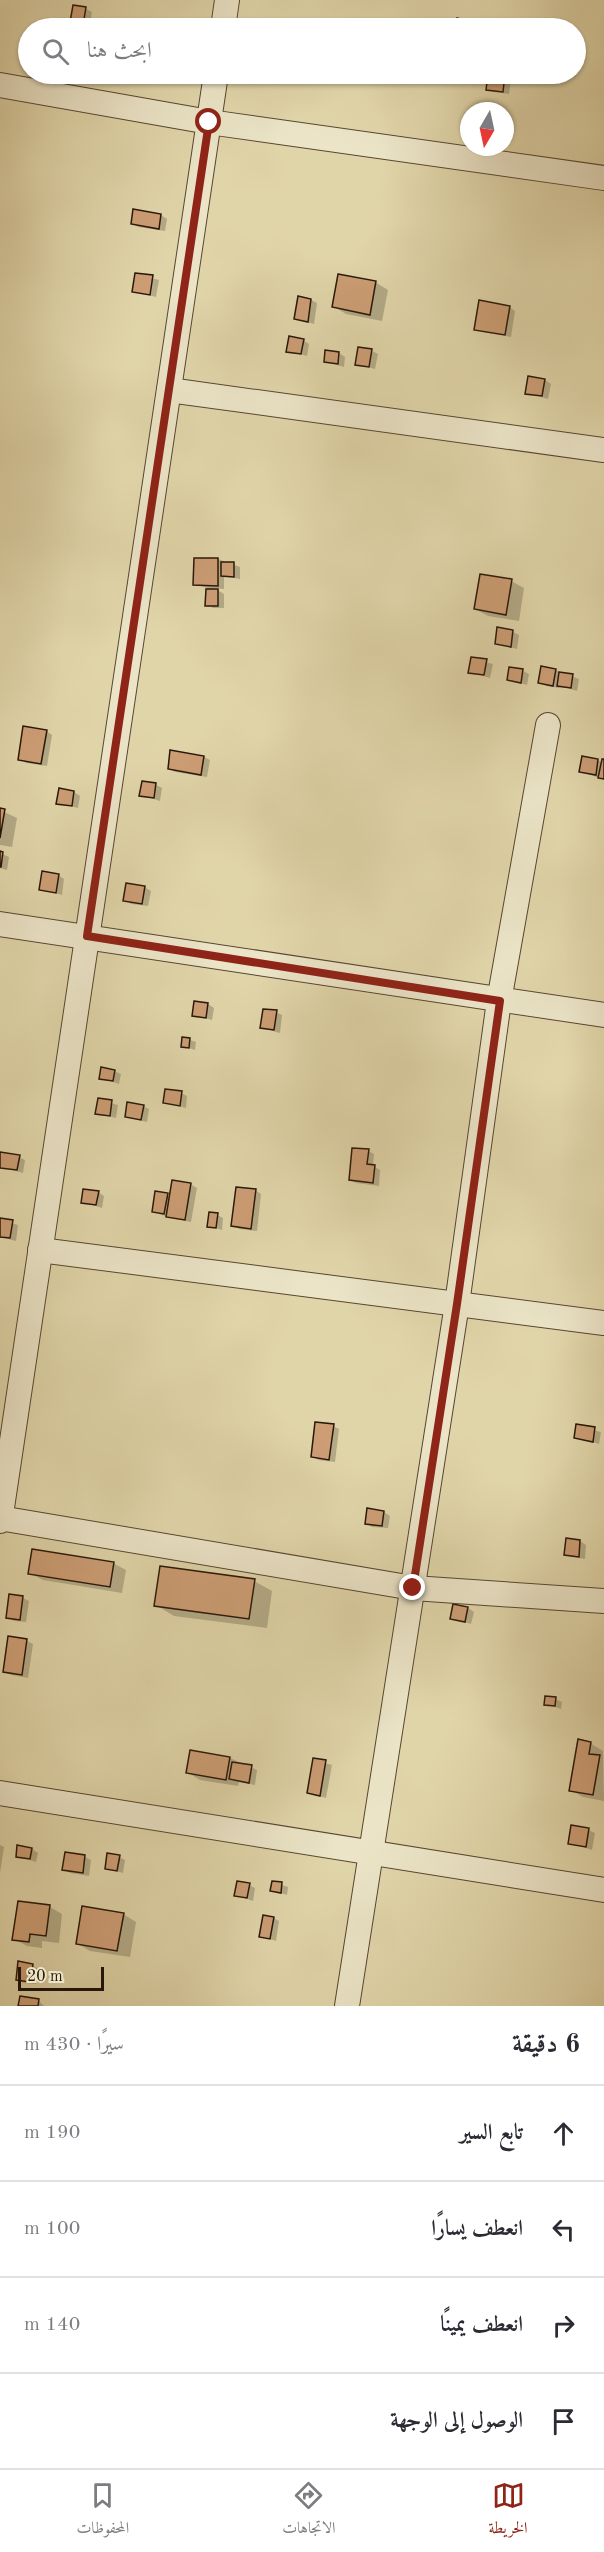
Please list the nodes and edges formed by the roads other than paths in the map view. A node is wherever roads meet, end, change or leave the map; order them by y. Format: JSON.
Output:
{"nodes":[{"id":1,"x":227,"y":0,"type":"edge"},
{"id":2,"x":224,"y":18,"type":"edge"},
{"id":3,"x":215,"y":84,"type":"edge"},
{"id":4,"x":0,"y":85,"type":"edge"},
{"id":5,"x":209,"y":122,"type":"junction"},
{"id":6,"x":604,"y":178,"type":"edge"},
{"id":7,"x":169,"y":390,"type":"junction"},
{"id":8,"x":604,"y":450,"type":"edge"},
{"id":9,"x":548,"y":725,"type":"dead end"},
{"id":10,"x":0,"y":924,"type":"edge"},
{"id":11,"x":87,"y":936,"type":"junction"},
{"id":12,"x":500,"y":1001,"type":"junction"},
{"id":13,"x":604,"y":1016,"type":"edge"},
{"id":14,"x":40,"y":1250,"type":"junction"},
{"id":15,"x":457,"y":1304,"type":"junction"},
{"id":16,"x":604,"y":1323,"type":"edge"},
{"id":17,"x":0,"y":1519,"type":"edge"},
{"id":18,"x":413,"y":1588,"type":"junction"},
{"id":19,"x":604,"y":1601,"type":"edge"},
{"id":20,"x":0,"y":1793,"type":"edge"},
{"id":21,"x":371,"y":1853,"type":"junction"},
{"id":22,"x":604,"y":1890,"type":"edge"},
{"id":23,"x":347,"y":2006,"type":"edge"}],
"edges":[{"from":1,"to":2,"type":"street"},
{"from":3,"to":5,"type":"street"},
{"from":4,"to":5,"type":"street"},
{"from":5,"to":6,"type":"street"},
{"from":5,"to":7,"type":"street"},
{"from":7,"to":8,"type":"street"},
{"from":7,"to":11,"type":"street"},
{"from":9,"to":12,"type":"street"},
{"from":10,"to":11,"type":"street"},
{"from":11,"to":12,"type":"street"},
{"from":11,"to":14,"type":"street"},
{"from":12,"to":13,"type":"street"},
{"from":12,"to":15,"type":"street"},
{"from":14,"to":15,"type":"street"},
{"from":14,"to":17,"type":"street"},
{"from":15,"to":16,"type":"street"},
{"from":15,"to":18,"type":"street"},
{"from":17,"to":18,"type":"street"},
{"from":18,"to":19,"type":"street"},
{"from":18,"to":21,"type":"street"},
{"from":20,"to":21,"type":"street"},
{"from":21,"to":22,"type":"street"},
{"from":21,"to":23,"type":"street"}]}
